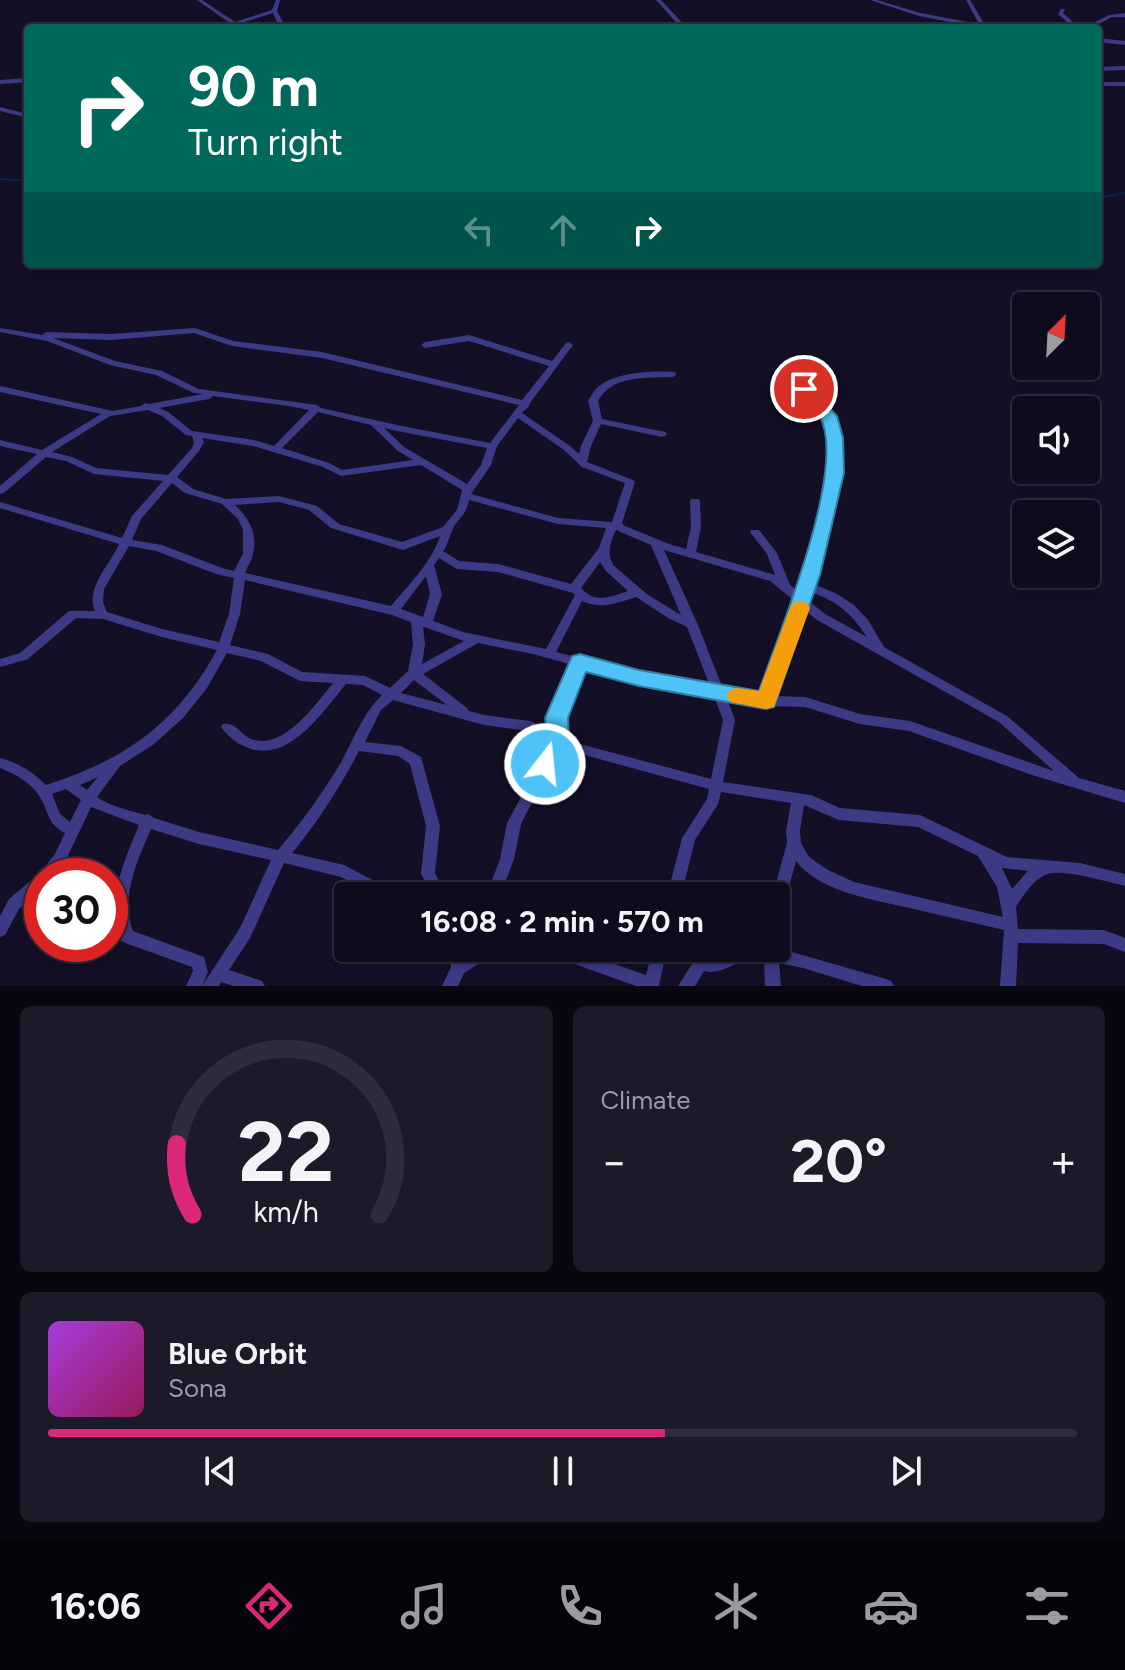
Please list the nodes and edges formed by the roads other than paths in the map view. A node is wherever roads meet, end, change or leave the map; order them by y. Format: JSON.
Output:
{"nodes":[{"id":1,"x":199,"y":0,"type":"edge"},
{"id":2,"x":278,"y":0,"type":"edge"},
{"id":3,"x":658,"y":0,"type":"edge"},
{"id":4,"x":872,"y":0,"type":"edge"},
{"id":5,"x":968,"y":0,"type":"edge"},
{"id":6,"x":1063,"y":10,"type":"dead end"},
{"id":7,"x":274,"y":11,"type":"junction"},
{"id":8,"x":1125,"y":15,"type":"edge"},
{"id":9,"x":236,"y":24,"type":"edge"},
{"id":10,"x":244,"y":24,"type":"edge"},
{"id":11,"x":279,"y":24,"type":"edge"},
{"id":12,"x":680,"y":24,"type":"edge"},
{"id":13,"x":968,"y":24,"type":"edge"},
{"id":14,"x":981,"y":24,"type":"edge"},
{"id":15,"x":1072,"y":24,"type":"edge"},
{"id":16,"x":1095,"y":24,"type":"edge"},
{"id":17,"x":1102,"y":40,"type":"edge"},
{"id":18,"x":1125,"y":43,"type":"edge"},
{"id":19,"x":1102,"y":69,"type":"edge"},
{"id":20,"x":1124,"y":69,"type":"edge"},
{"id":21,"x":24,"y":80,"type":"edge"},
{"id":22,"x":0,"y":82,"type":"edge"},
{"id":23,"x":1102,"y":84,"type":"edge"},
{"id":24,"x":1125,"y":84,"type":"edge"},
{"id":25,"x":0,"y":109,"type":"edge"},
{"id":26,"x":24,"y":115,"type":"edge"},
{"id":27,"x":0,"y":332,"type":"edge"},
{"id":28,"x":36,"y":336,"type":"junction"},
{"id":29,"x":0,"y":340,"type":"edge"},
{"id":30,"x":425,"y":345,"type":"dead end"},
{"id":31,"x":569,"y":345,"type":"dead end"},
{"id":32,"x":555,"y":365,"type":"junction"},
{"id":33,"x":672,"y":374,"type":"dead end"},
{"id":34,"x":792,"y":381,"type":"dead end"},
{"id":35,"x":0,"y":389,"type":"edge"},
{"id":36,"x":222,"y":394,"type":"junction"},
{"id":37,"x":526,"y":404,"type":"junction"},
{"id":38,"x":145,"y":406,"type":"junction"},
{"id":39,"x":317,"y":408,"type":"junction"},
{"id":40,"x":109,"y":413,"type":"junction"},
{"id":41,"x":518,"y":414,"type":"junction"},
{"id":42,"x":598,"y":421,"type":"junction"},
{"id":43,"x":374,"y":423,"type":"junction"},
{"id":44,"x":196,"y":434,"type":"junction"},
{"id":45,"x":662,"y":434,"type":"dead end"},
{"id":46,"x":220,"y":437,"type":"junction"},
{"id":47,"x":0,"y":443,"type":"edge"},
{"id":48,"x":492,"y":446,"type":"junction"},
{"id":49,"x":196,"y":449,"type":"junction"},
{"id":50,"x":276,"y":449,"type":"junction"},
{"id":51,"x":44,"y":453,"type":"junction"},
{"id":52,"x":423,"y":462,"type":"junction"},
{"id":53,"x":582,"y":463,"type":"junction"},
{"id":54,"x":170,"y":479,"type":"junction"},
{"id":55,"x":0,"y":491,"type":"edge"},
{"id":56,"x":466,"y":492,"type":"junction"},
{"id":57,"x":695,"y":501,"type":"dead end"},
{"id":58,"x":226,"y":502,"type":"junction"},
{"id":59,"x":1,"y":507,"type":"edge"},
{"id":60,"x":617,"y":526,"type":"junction"},
{"id":61,"x":447,"y":529,"type":"junction"},
{"id":62,"x":755,"y":532,"type":"dead end"},
{"id":63,"x":124,"y":542,"type":"junction"},
{"id":64,"x":656,"y":544,"type":"junction"},
{"id":65,"x":604,"y":549,"type":"junction"},
{"id":66,"x":438,"y":553,"type":"junction"},
{"id":67,"x":690,"y":555,"type":"junction"},
{"id":68,"x":429,"y":565,"type":"junction"},
{"id":69,"x":239,"y":574,"type":"junction"},
{"id":70,"x":785,"y":585,"type":"junction"},
{"id":71,"x":807,"y":586,"type":"junction"},
{"id":72,"x":578,"y":592,"type":"junction"},
{"id":73,"x":639,"y":592,"type":"junction"},
{"id":74,"x":802,"y":602,"type":"junction"},
{"id":75,"x":394,"y":611,"type":"junction"},
{"id":76,"x":103,"y":615,"type":"junction"},
{"id":77,"x":421,"y":622,"type":"junction"},
{"id":78,"x":692,"y":625,"type":"junction"},
{"id":79,"x":477,"y":639,"type":"junction"},
{"id":80,"x":878,"y":647,"type":"junction"},
{"id":81,"x":223,"y":648,"type":"junction"},
{"id":82,"x":549,"y":654,"type":"junction"},
{"id":83,"x":580,"y":662,"type":"junction"},
{"id":84,"x":0,"y":663,"type":"edge"},
{"id":85,"x":414,"y":673,"type":"junction"},
{"id":86,"x":343,"y":680,"type":"junction"},
{"id":87,"x":720,"y":693,"type":"junction"},
{"id":88,"x":390,"y":694,"type":"junction"},
{"id":89,"x":766,"y":701,"type":"junction"},
{"id":90,"x":472,"y":716,"type":"junction"},
{"id":91,"x":227,"y":727,"type":"dead end"},
{"id":92,"x":558,"y":740,"type":"junction"},
{"id":93,"x":356,"y":746,"type":"junction"},
{"id":94,"x":0,"y":763,"type":"edge"},
{"id":95,"x":117,"y":763,"type":"junction"},
{"id":96,"x":1077,"y":783,"type":"junction"},
{"id":97,"x":69,"y":784,"type":"junction"},
{"id":98,"x":717,"y":786,"type":"junction"},
{"id":99,"x":43,"y":791,"type":"junction"},
{"id":100,"x":1125,"y":797,"type":"edge"},
{"id":101,"x":88,"y":799,"type":"junction"},
{"id":102,"x":799,"y":799,"type":"junction"},
{"id":103,"x":148,"y":820,"type":"junction"},
{"id":104,"x":73,"y":830,"type":"junction"},
{"id":105,"x":794,"y":842,"type":"junction"},
{"id":106,"x":972,"y":846,"type":"junction"},
{"id":107,"x":282,"y":855,"type":"junction"},
{"id":108,"x":60,"y":858,"type":"edge"},
{"id":109,"x":1053,"y":866,"type":"junction"},
{"id":110,"x":128,"y":877,"type":"edge"},
{"id":111,"x":1125,"y":880,"type":"edge"},
{"id":112,"x":362,"y":882,"type":"edge"},
{"id":113,"x":432,"y":882,"type":"edge"},
{"id":114,"x":498,"y":882,"type":"edge"},
{"id":115,"x":678,"y":882,"type":"edge"},
{"id":116,"x":783,"y":882,"type":"edge"},
{"id":117,"x":24,"y":895,"type":"edge"},
{"id":118,"x":1011,"y":903,"type":"junction"},
{"id":119,"x":0,"y":930,"type":"edge"},
{"id":120,"x":1011,"y":930,"type":"junction"},
{"id":121,"x":128,"y":937,"type":"edge"},
{"id":122,"x":1125,"y":945,"type":"edge"},
{"id":123,"x":790,"y":959,"type":"edge"},
{"id":124,"x":458,"y":962,"type":"edge"},
{"id":125,"x":469,"y":962,"type":"edge"},
{"id":126,"x":588,"y":962,"type":"edge"},
{"id":127,"x":657,"y":962,"type":"edge"},
{"id":128,"x":698,"y":962,"type":"edge"},
{"id":129,"x":727,"y":962,"type":"edge"},
{"id":130,"x":774,"y":962,"type":"edge"},
{"id":131,"x":700,"y":965,"type":"junction"},
{"id":132,"x":459,"y":968,"type":"junction"},
{"id":133,"x":215,"y":980,"type":"edge"},
{"id":134,"x":651,"y":985,"type":"edge"},
{"id":135,"x":194,"y":986,"type":"edge"},
{"id":136,"x":257,"y":986,"type":"edge"},
{"id":137,"x":450,"y":986,"type":"edge"},
{"id":138,"x":686,"y":986,"type":"edge"},
{"id":139,"x":773,"y":986,"type":"edge"},
{"id":140,"x":886,"y":986,"type":"edge"},
{"id":141,"x":1008,"y":986,"type":"edge"}],
"edges":[{"from":1,"to":9,"type":"street"},
{"from":2,"to":7,"type":"street"},
{"from":3,"to":12,"type":"street"},
{"from":4,"to":13,"type":"street"},
{"from":5,"to":14,"type":"street"},
{"from":6,"to":15,"type":"street"},
{"from":7,"to":10,"type":"street"},
{"from":7,"to":11,"type":"street"},
{"from":8,"to":16,"type":"street"},
{"from":17,"to":18,"type":"street"},
{"from":19,"to":20,"type":"street"},
{"from":21,"to":22,"type":"street"},
{"from":23,"to":24,"type":"street"},
{"from":25,"to":26,"type":"street"},
{"from":27,"to":28,"type":"street"},
{"from":27,"to":29,"type":"street"},
{"from":28,"to":36,"type":"street"},
{"from":28,"to":37,"type":"street"},
{"from":30,"to":32,"type":"street"},
{"from":31,"to":32,"type":"street"},
{"from":32,"to":37,"type":"street"},
{"from":33,"to":42,"type":"street"},
{"from":34,"to":71,"type":"street"},
{"from":35,"to":40,"type":"street"},
{"from":36,"to":38,"type":"street"},
{"from":36,"to":39,"type":"street"},
{"from":37,"to":41,"type":"street"},
{"from":38,"to":40,"type":"street"},
{"from":38,"to":44,"type":"street"},
{"from":39,"to":43,"type":"street"},
{"from":39,"to":50,"type":"street"},
{"from":40,"to":51,"type":"street"},
{"from":41,"to":48,"type":"street"},
{"from":41,"to":53,"type":"street"},
{"from":42,"to":45,"type":"street"},
{"from":42,"to":53,"type":"street"},
{"from":43,"to":48,"type":"street"},
{"from":43,"to":52,"type":"street"},
{"from":44,"to":46,"type":"street"},
{"from":44,"to":49,"type":"street"},
{"from":46,"to":49,"type":"street"},
{"from":46,"to":50,"type":"street"},
{"from":47,"to":51,"type":"street"},
{"from":48,"to":56,"type":"street"},
{"from":49,"to":54,"type":"street"},
{"from":50,"to":52,"type":"street"},
{"from":51,"to":54,"type":"street"},
{"from":51,"to":55,"type":"street"},
{"from":52,"to":56,"type":"street"},
{"from":53,"to":60,"type":"street"},
{"from":54,"to":58,"type":"street"},
{"from":54,"to":63,"type":"street"},
{"from":56,"to":60,"type":"street"},
{"from":56,"to":61,"type":"street"},
{"from":57,"to":67,"type":"street"},
{"from":58,"to":61,"type":"street"},
{"from":58,"to":69,"type":"street"},
{"from":59,"to":63,"type":"street"},
{"from":60,"to":64,"type":"street"},
{"from":60,"to":65,"type":"street"},
{"from":61,"to":66,"type":"street"},
{"from":62,"to":70,"type":"street"},
{"from":63,"to":69,"type":"street"},
{"from":63,"to":76,"type":"street"},
{"from":64,"to":67,"type":"street"},
{"from":64,"to":78,"type":"street"},
{"from":65,"to":72,"type":"street"},
{"from":65,"to":73,"type":"street"},
{"from":66,"to":68,"type":"street"},
{"from":66,"to":72,"type":"street"},
{"from":67,"to":70,"type":"street"},
{"from":68,"to":75,"type":"street"},
{"from":68,"to":77,"type":"street"},
{"from":69,"to":75,"type":"street"},
{"from":69,"to":81,"type":"street"},
{"from":70,"to":74,"type":"street"},
{"from":71,"to":74,"type":"street"},
{"from":71,"to":80,"type":"street"},
{"from":72,"to":73,"type":"street"},
{"from":72,"to":82,"type":"street"},
{"from":73,"to":78,"type":"street"},
{"from":74,"to":80,"type":"street"},
{"from":74,"to":89,"type":"street"},
{"from":75,"to":77,"type":"street"},
{"from":76,"to":81,"type":"street"},
{"from":76,"to":84,"type":"street"},
{"from":77,"to":79,"type":"street"},
{"from":77,"to":85,"type":"street"},
{"from":78,"to":87,"type":"street"},
{"from":79,"to":82,"type":"street"},
{"from":79,"to":85,"type":"street"},
{"from":80,"to":96,"type":"street"},
{"from":81,"to":86,"type":"street"},
{"from":81,"to":95,"type":"street"},
{"from":82,"to":83,"type":"street"},
{"from":83,"to":87,"type":"street"},
{"from":83,"to":92,"type":"street"},
{"from":85,"to":88,"type":"street"},
{"from":85,"to":90,"type":"street"},
{"from":86,"to":88,"type":"street"},
{"from":86,"to":91,"type":"street"},
{"from":87,"to":89,"type":"street"},
{"from":87,"to":98,"type":"street"},
{"from":88,"to":90,"type":"street"},
{"from":88,"to":93,"type":"street"},
{"from":89,"to":96,"type":"street"},
{"from":90,"to":92,"type":"street"},
{"from":92,"to":98,"type":"street"},
{"from":92,"to":114,"type":"street"},
{"from":93,"to":107,"type":"street"},
{"from":93,"to":113,"type":"street"},
{"from":94,"to":99,"type":"street"},
{"from":95,"to":97,"type":"street"},
{"from":95,"to":101,"type":"street"},
{"from":96,"to":100,"type":"street"},
{"from":97,"to":99,"type":"street"},
{"from":97,"to":101,"type":"street"},
{"from":98,"to":102,"type":"street"},
{"from":98,"to":115,"type":"street"},
{"from":99,"to":104,"type":"street"},
{"from":101,"to":103,"type":"street"},
{"from":101,"to":104,"type":"street"},
{"from":102,"to":105,"type":"street"},
{"from":102,"to":106,"type":"street"},
{"from":103,"to":107,"type":"street"},
{"from":103,"to":110,"type":"street"},
{"from":104,"to":108,"type":"street"},
{"from":105,"to":116,"type":"street"},
{"from":105,"to":120,"type":"street"},
{"from":106,"to":109,"type":"street"},
{"from":106,"to":118,"type":"street"},
{"from":107,"to":112,"type":"street"},
{"from":107,"to":133,"type":"street"},
{"from":109,"to":111,"type":"street"},
{"from":109,"to":118,"type":"street"},
{"from":117,"to":119,"type":"street"},
{"from":118,"to":120,"type":"street"},
{"from":120,"to":122,"type":"street"},
{"from":120,"to":141,"type":"street"},
{"from":121,"to":135,"type":"street"},
{"from":123,"to":140,"type":"street"},
{"from":124,"to":132,"type":"street"},
{"from":125,"to":132,"type":"street"},
{"from":126,"to":134,"type":"street"},
{"from":127,"to":134,"type":"street"},
{"from":128,"to":131,"type":"street"},
{"from":129,"to":131,"type":"street"},
{"from":130,"to":139,"type":"street"},
{"from":131,"to":138,"type":"street"},
{"from":132,"to":137,"type":"street"},
{"from":133,"to":136,"type":"street"}]}
